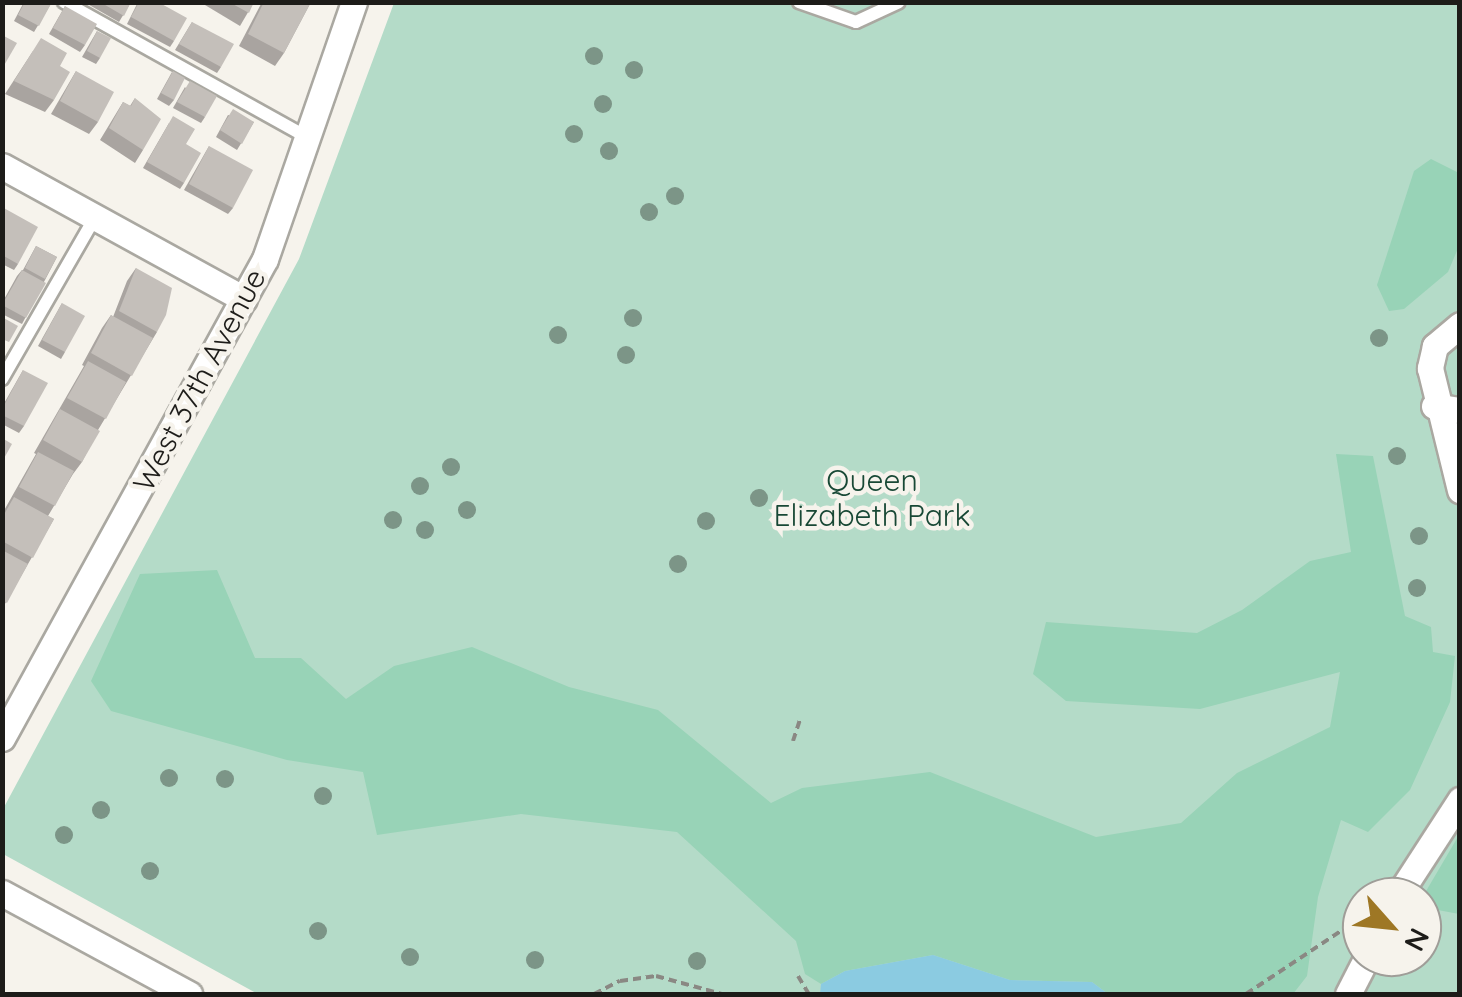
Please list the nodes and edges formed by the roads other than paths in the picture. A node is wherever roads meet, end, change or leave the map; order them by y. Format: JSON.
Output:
{"nodes":[{"id":1,"x":64,"y":2,"type":"edge"},
{"id":2,"x":354,"y":2,"type":"edge"},
{"id":3,"x":798,"y":2,"type":"edge"},
{"id":4,"x":899,"y":2,"type":"edge"},
{"id":5,"x":310,"y":139,"type":"junction"},
{"id":6,"x":2,"y":166,"type":"edge"},
{"id":7,"x":95,"y":218,"type":"junction"},
{"id":8,"x":244,"y":299,"type":"junction"},
{"id":9,"x":1460,"y":326,"type":"edge"},
{"id":10,"x":2,"y":379,"type":"edge"},
{"id":11,"x":1447,"y":408,"type":"edge"},
{"id":12,"x":1460,"y":490,"type":"edge"},
{"id":13,"x":2,"y":738,"type":"edge"},
{"id":14,"x":1460,"y":800,"type":"edge"},
{"id":15,"x":1409,"y":877,"type":"edge"},
{"id":16,"x":2,"y":893,"type":"edge"},
{"id":17,"x":190,"y":994,"type":"edge"}],
"edges":[{"from":1,"to":5,"type":"lane"},
{"from":2,"to":5,"type":"street","name":"West 37th Avenue"},
{"from":3,"to":4,"type":"lane"},
{"from":5,"to":8,"type":"street","name":"West 37th Avenue"},
{"from":6,"to":7,"type":"street"},
{"from":7,"to":8,"type":"street"},
{"from":7,"to":10,"type":"lane"},
{"from":8,"to":13,"type":"street","name":"West 37th Avenue"},
{"from":9,"to":11,"type":"street"},
{"from":11,"to":12,"type":"street"},
{"from":14,"to":15,"type":"street"},
{"from":16,"to":17,"type":"street"}]}
